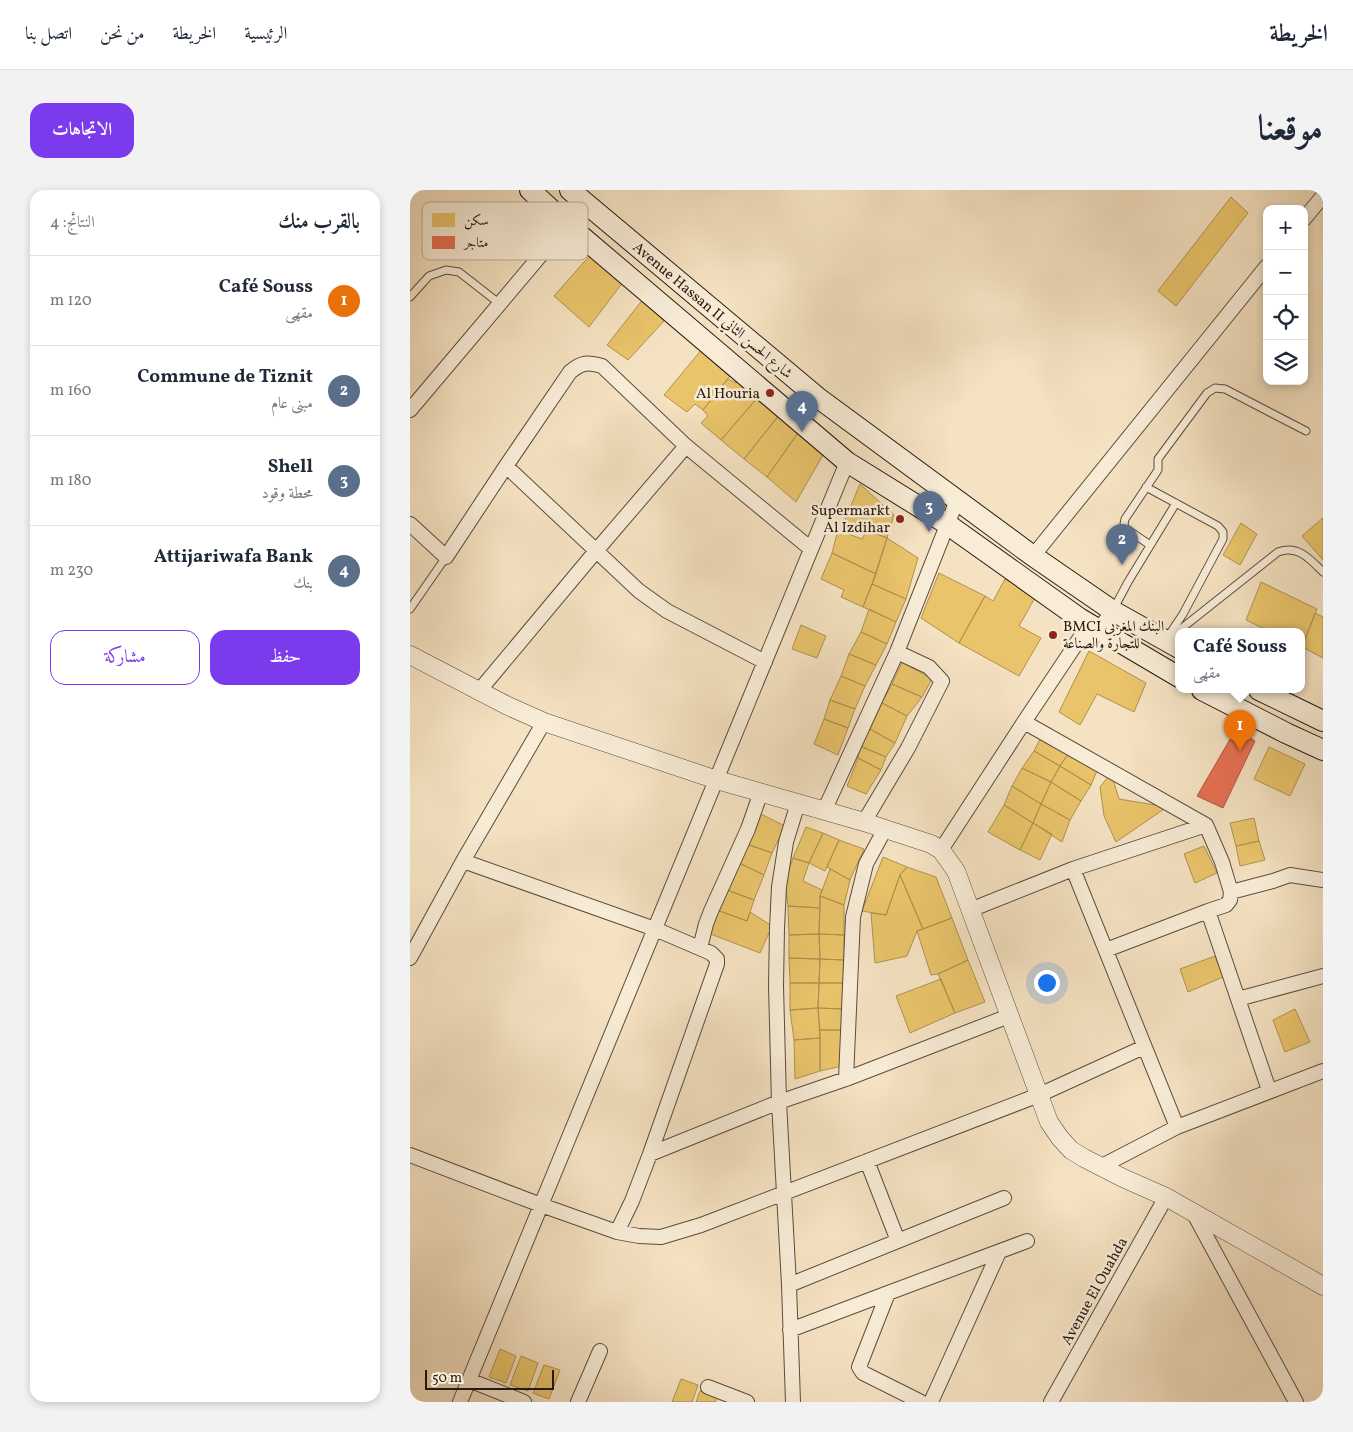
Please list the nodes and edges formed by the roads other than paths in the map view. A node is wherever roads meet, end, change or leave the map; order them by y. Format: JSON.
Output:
{"nodes":[{"id":1,"x":530,"y":190,"type":"edge"},
{"id":2,"x":1323,"y":196,"type":"edge"},
{"id":3,"x":543,"y":202,"type":"edge"},
{"id":4,"x":588,"y":205,"type":"edge"},
{"id":5,"x":1308,"y":214,"type":"edge"},
{"id":6,"x":588,"y":241,"type":"edge"},
{"id":7,"x":537,"y":260,"type":"edge"},
{"id":8,"x":1263,"y":271,"type":"edge"},
{"id":9,"x":410,"y":297,"type":"edge"},
{"id":10,"x":500,"y":304,"type":"junction"},
{"id":11,"x":817,"y":396,"type":"junction"},
{"id":12,"x":410,"y":410,"type":"edge"},
{"id":13,"x":797,"y":419,"type":"junction"},
{"id":14,"x":1306,"y":431,"type":"dead end"},
{"id":15,"x":686,"y":446,"type":"junction"},
{"id":16,"x":848,"y":462,"type":"junction"},
{"id":17,"x":506,"y":466,"type":"junction"},
{"id":18,"x":1146,"y":487,"type":"junction"},
{"id":19,"x":957,"y":500,"type":"junction"},
{"id":20,"x":1176,"y":503,"type":"junction"},
{"id":21,"x":410,"y":524,"type":"edge"},
{"id":22,"x":947,"y":524,"type":"junction"},
{"id":23,"x":1150,"y":545,"type":"junction"},
{"id":24,"x":812,"y":549,"type":"junction"},
{"id":25,"x":596,"y":551,"type":"junction"},
{"id":26,"x":1033,"y":556,"type":"junction"},
{"id":27,"x":446,"y":557,"type":"junction"},
{"id":28,"x":1323,"y":572,"type":"edge"},
{"id":29,"x":1094,"y":598,"type":"junction"},
{"id":30,"x":410,"y":609,"type":"edge"},
{"id":31,"x":1113,"y":611,"type":"junction"},
{"id":32,"x":1079,"y":618,"type":"junction"},
{"id":33,"x":1178,"y":628,"type":"edge"},
{"id":34,"x":1190,"y":628,"type":"edge"},
{"id":35,"x":1089,"y":634,"type":"junction"},
{"id":36,"x":1172,"y":644,"type":"edge"},
{"id":37,"x":897,"y":652,"type":"junction"},
{"id":38,"x":410,"y":655,"type":"edge"},
{"id":39,"x":765,"y":662,"type":"junction"},
{"id":40,"x":1175,"y":675,"type":"edge"},
{"id":41,"x":479,"y":691,"type":"junction"},
{"id":42,"x":1208,"y":693,"type":"edge"},
{"id":43,"x":1265,"y":693,"type":"edge"},
{"id":44,"x":1323,"y":721,"type":"edge"},
{"id":45,"x":544,"y":722,"type":"junction"},
{"id":46,"x":1024,"y":722,"type":"junction"},
{"id":47,"x":1323,"y":750,"type":"edge"},
{"id":48,"x":717,"y":780,"type":"junction"},
{"id":49,"x":761,"y":792,"type":"junction"},
{"id":50,"x":798,"y":803,"type":"junction"},
{"id":51,"x":824,"y":811,"type":"junction"},
{"id":52,"x":864,"y":822,"type":"junction"},
{"id":53,"x":1206,"y":825,"type":"junction"},
{"id":54,"x":885,"y":829,"type":"junction"},
{"id":55,"x":941,"y":850,"type":"junction"},
{"id":56,"x":463,"y":861,"type":"junction"},
{"id":57,"x":1074,"y":868,"type":"junction"},
{"id":58,"x":1323,"y":880,"type":"edge"},
{"id":59,"x":1231,"y":892,"type":"junction"},
{"id":60,"x":970,"y":910,"type":"junction"},
{"id":61,"x":1208,"y":911,"type":"junction"},
{"id":62,"x":655,"y":929,"type":"junction"},
{"id":63,"x":700,"y":948,"type":"junction"},
{"id":64,"x":1106,"y":950,"type":"junction"},
{"id":65,"x":410,"y":958,"type":"edge"},
{"id":66,"x":1323,"y":976,"type":"edge"},
{"id":67,"x":1238,"y":999,"type":"junction"},
{"id":68,"x":1009,"y":1016,"type":"junction"},
{"id":69,"x":1144,"y":1047,"type":"junction"},
{"id":70,"x":1323,"y":1071,"type":"edge"},
{"id":71,"x":846,"y":1079,"type":"junction"},
{"id":72,"x":1269,"y":1090,"type":"junction"},
{"id":73,"x":1039,"y":1095,"type":"junction"},
{"id":74,"x":779,"y":1102,"type":"junction"},
{"id":75,"x":1177,"y":1127,"type":"junction"},
{"id":76,"x":650,"y":1154,"type":"junction"},
{"id":77,"x":410,"y":1155,"type":"edge"},
{"id":78,"x":867,"y":1161,"type":"junction"},
{"id":79,"x":1100,"y":1167,"type":"junction"},
{"id":80,"x":784,"y":1192,"type":"junction"},
{"id":81,"x":1166,"y":1197,"type":"junction"},
{"id":82,"x":1004,"y":1198,"type":"dead end"},
{"id":83,"x":541,"y":1206,"type":"junction"},
{"id":84,"x":1193,"y":1212,"type":"junction"},
{"id":85,"x":617,"y":1232,"type":"junction"},
{"id":86,"x":898,"y":1241,"type":"junction"},
{"id":87,"x":1027,"y":1241,"type":"dead end"},
{"id":88,"x":998,"y":1252,"type":"junction"},
{"id":89,"x":788,"y":1285,"type":"junction"},
{"id":90,"x":1323,"y":1286,"type":"edge"},
{"id":91,"x":888,"y":1293,"type":"junction"},
{"id":92,"x":790,"y":1330,"type":"junction"},
{"id":93,"x":600,"y":1350,"type":"dead end"},
{"id":94,"x":469,"y":1380,"type":"junction"},
{"id":95,"x":708,"y":1386,"type":"dead end"},
{"id":96,"x":460,"y":1402,"type":"edge"},
{"id":97,"x":524,"y":1402,"type":"edge"},
{"id":98,"x":578,"y":1402,"type":"edge"},
{"id":99,"x":748,"y":1402,"type":"edge"},
{"id":100,"x":793,"y":1402,"type":"edge"},
{"id":101,"x":921,"y":1402,"type":"edge"},
{"id":102,"x":930,"y":1402,"type":"edge"},
{"id":103,"x":1051,"y":1402,"type":"edge"},
{"id":104,"x":1296,"y":1402,"type":"edge"}],
"edges":[{"from":1,"to":3,"type":"main road","name":"Avenue Hassan II شارع الحسن الثاني"},
{"from":2,"to":5,"type":"street"},
{"from":4,"to":11,"type":"main road","name":"Avenue Hassan II شارع الحسن الثاني"},
{"from":6,"to":13,"type":"main road","name":"Avenue Hassan II شارع الحسن الثاني"},
{"from":7,"to":10,"type":"street"},
{"from":8,"to":26,"type":"street"},
{"from":9,"to":10,"type":"lane"},
{"from":10,"to":12,"type":"street"},
{"from":11,"to":13,"type":"main road"},
{"from":11,"to":19,"type":"main road","name":"Avenue Hassan II شارع الحسن الثاني"},
{"from":13,"to":16,"type":"main road","name":"Avenue Hassan II شارع الحسن الثاني"},
{"from":14,"to":18,"type":"lane"},
{"from":15,"to":17,"type":"street"},
{"from":15,"to":24,"type":"street"},
{"from":15,"to":25,"type":"street"},
{"from":16,"to":22,"type":"main road","name":"Avenue Hassan II شارع الحسن الثاني"},
{"from":16,"to":24,"type":"street"},
{"from":17,"to":25,"type":"street"},
{"from":17,"to":27,"type":"street"},
{"from":18,"to":20,"type":"lane"},
{"from":18,"to":23,"type":"lane"},
{"from":19,"to":22,"type":"street"},
{"from":19,"to":26,"type":"main road","name":"Avenue Hassan II شارع الحسن الثاني"},
{"from":20,"to":23,"type":"lane"},
{"from":20,"to":33,"type":"lane"},
{"from":21,"to":27,"type":"street"},
{"from":22,"to":32,"type":"main road","name":"Avenue Hassan II شارع الحسن الثاني"},
{"from":22,"to":37,"type":"street"},
{"from":23,"to":31,"type":"lane"},
{"from":24,"to":39,"type":"street"},
{"from":25,"to":39,"type":"street"},
{"from":25,"to":41,"type":"street"},
{"from":26,"to":29,"type":"main road","name":"Avenue Hassan II شارع الحسن الثاني"},
{"from":27,"to":30,"type":"lane"},
{"from":28,"to":34,"type":"lane"},
{"from":29,"to":31,"type":"main road","name":"Avenue Hassan II شارع الحسن الثاني"},
{"from":29,"to":32,"type":"street"},
{"from":31,"to":35,"type":"street"},
{"from":31,"to":36,"type":"main road","name":"Avenue Hassan II شارع الحسن الثاني"},
{"from":32,"to":35,"type":"main road","name":"Avenue Hassan II شارع الحسن الثاني"},
{"from":35,"to":40,"type":"main road","name":"Avenue Hassan II شارع الحسن الثاني"},
{"from":35,"to":46,"type":"street"},
{"from":37,"to":51,"type":"street"},
{"from":37,"to":52,"type":"street"},
{"from":38,"to":41,"type":"street"},
{"from":39,"to":48,"type":"street"},
{"from":41,"to":45,"type":"street"},
{"from":42,"to":47,"type":"main road"},
{"from":43,"to":44,"type":"main road"},
{"from":45,"to":48,"type":"street"},
{"from":45,"to":56,"type":"street"},
{"from":46,"to":53,"type":"street"},
{"from":46,"to":55,"type":"street"},
{"from":48,"to":49,"type":"street"},
{"from":48,"to":62,"type":"street"},
{"from":49,"to":50,"type":"street"},
{"from":49,"to":63,"type":"street"},
{"from":50,"to":51,"type":"street"},
{"from":50,"to":74,"type":"street"},
{"from":51,"to":52,"type":"street"},
{"from":52,"to":54,"type":"street"},
{"from":53,"to":57,"type":"street"},
{"from":53,"to":59,"type":"street"},
{"from":54,"to":55,"type":"street"},
{"from":54,"to":71,"type":"street"},
{"from":55,"to":60,"type":"street"},
{"from":56,"to":62,"type":"street"},
{"from":56,"to":65,"type":"street"},
{"from":57,"to":60,"type":"street"},
{"from":57,"to":64,"type":"street"},
{"from":58,"to":59,"type":"street"},
{"from":59,"to":61,"type":"street"},
{"from":60,"to":68,"type":"street"},
{"from":61,"to":64,"type":"street"},
{"from":61,"to":67,"type":"street"},
{"from":62,"to":63,"type":"street"},
{"from":62,"to":83,"type":"street"},
{"from":63,"to":76,"type":"street"},
{"from":64,"to":69,"type":"street"},
{"from":66,"to":67,"type":"street"},
{"from":67,"to":72,"type":"street"},
{"from":68,"to":71,"type":"street"},
{"from":68,"to":73,"type":"street"},
{"from":69,"to":73,"type":"street"},
{"from":69,"to":75,"type":"street"},
{"from":70,"to":72,"type":"street"},
{"from":71,"to":74,"type":"street"},
{"from":72,"to":75,"type":"street"},
{"from":73,"to":78,"type":"street"},
{"from":73,"to":79,"type":"street"},
{"from":74,"to":76,"type":"street"},
{"from":74,"to":80,"type":"street"},
{"from":75,"to":79,"type":"street"},
{"from":76,"to":85,"type":"street"},
{"from":77,"to":83,"type":"street"},
{"from":78,"to":80,"type":"street"},
{"from":78,"to":86,"type":"street"},
{"from":79,"to":81,"type":"street"},
{"from":80,"to":85,"type":"street"},
{"from":80,"to":89,"type":"street"},
{"from":81,"to":84,"type":"street"},
{"from":81,"to":103,"type":"street","name":"Avenue El Ouahda"},
{"from":82,"to":86,"type":"street"},
{"from":83,"to":85,"type":"street"},
{"from":83,"to":94,"type":"street"},
{"from":84,"to":90,"type":"street"},
{"from":84,"to":104,"type":"street"},
{"from":86,"to":89,"type":"street"},
{"from":87,"to":88,"type":"street"},
{"from":88,"to":91,"type":"street"},
{"from":88,"to":102,"type":"street"},
{"from":89,"to":92,"type":"street"},
{"from":91,"to":92,"type":"street"},
{"from":91,"to":101,"type":"street"},
{"from":92,"to":100,"type":"street"},
{"from":93,"to":98,"type":"street"},
{"from":94,"to":96,"type":"street"},
{"from":94,"to":97,"type":"street"},
{"from":95,"to":99,"type":"street"}]}
